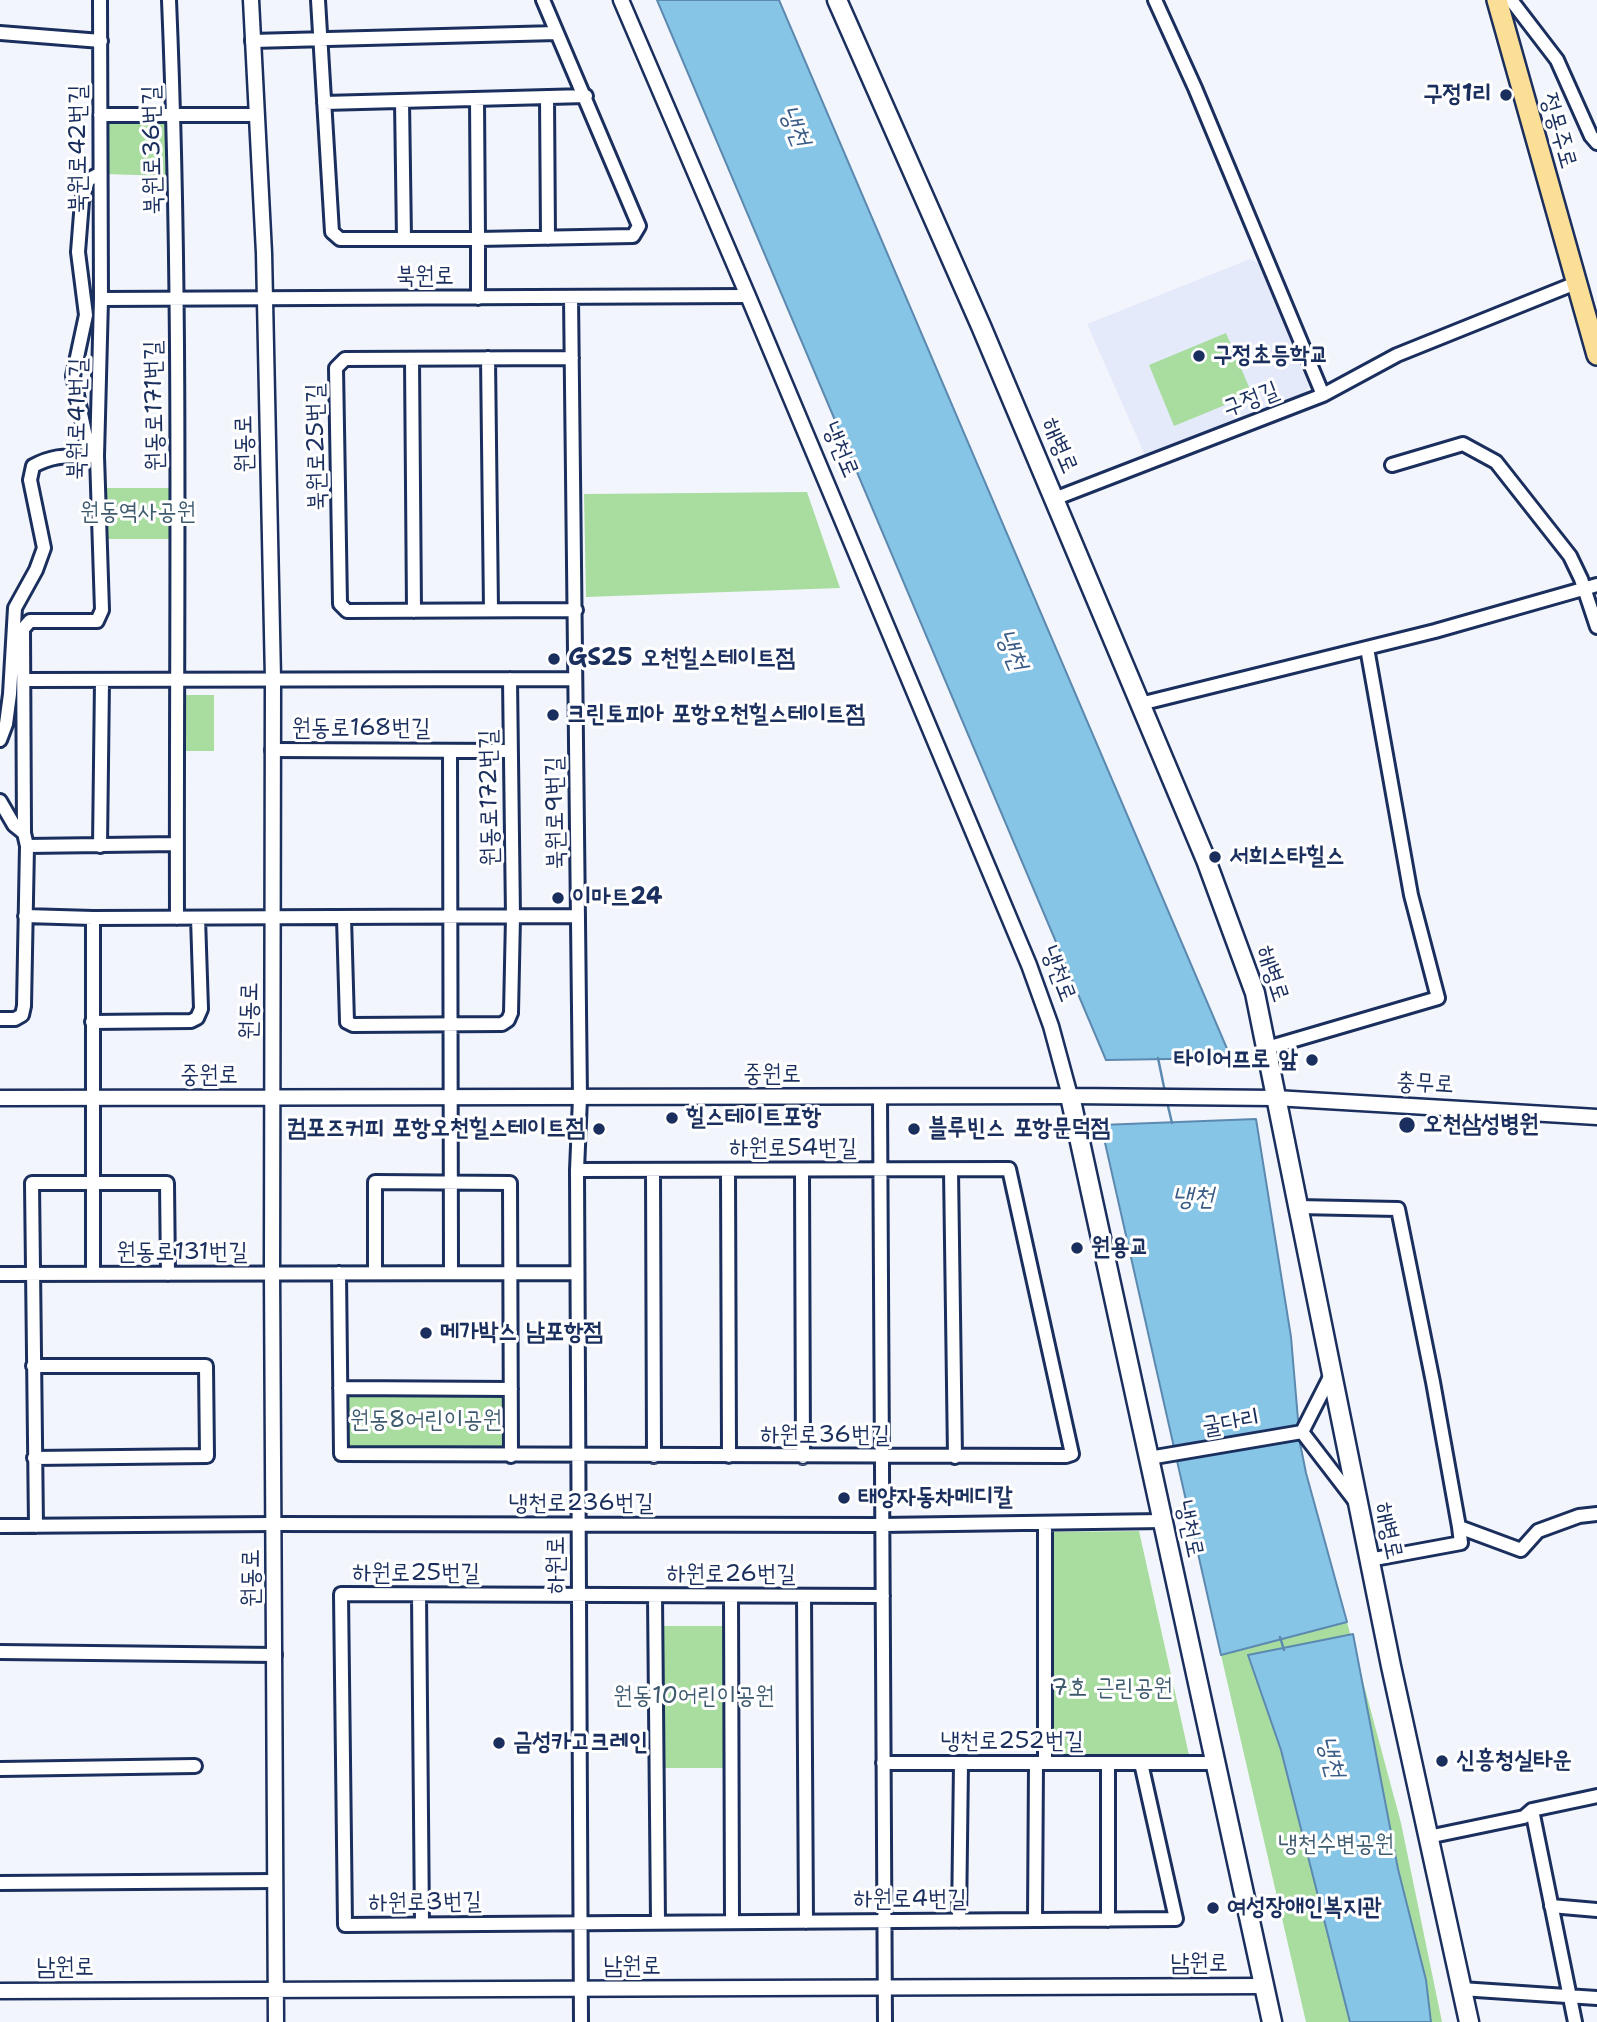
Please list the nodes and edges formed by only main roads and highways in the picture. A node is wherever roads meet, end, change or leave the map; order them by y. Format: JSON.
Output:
{"nodes":[{"id":1,"x":837,"y":0,"type":"edge"},
{"id":2,"x":1497,"y":0,"type":"edge"},
{"id":3,"x":1597,"y":355,"type":"edge"},
{"id":4,"x":1070,"y":1096,"type":"road end"},
{"id":5,"x":1272,"y":2022,"type":"edge"},
{"id":6,"x":1469,"y":2022,"type":"edge"}],
"edges":[{"from":1,"to":6,"type":"main road","name":"해병로"},
{"from":2,"to":3,"type":"main road","name":"정몽주로"},
{"from":4,"to":5,"type":"main road","name":"냉천로"}]}
